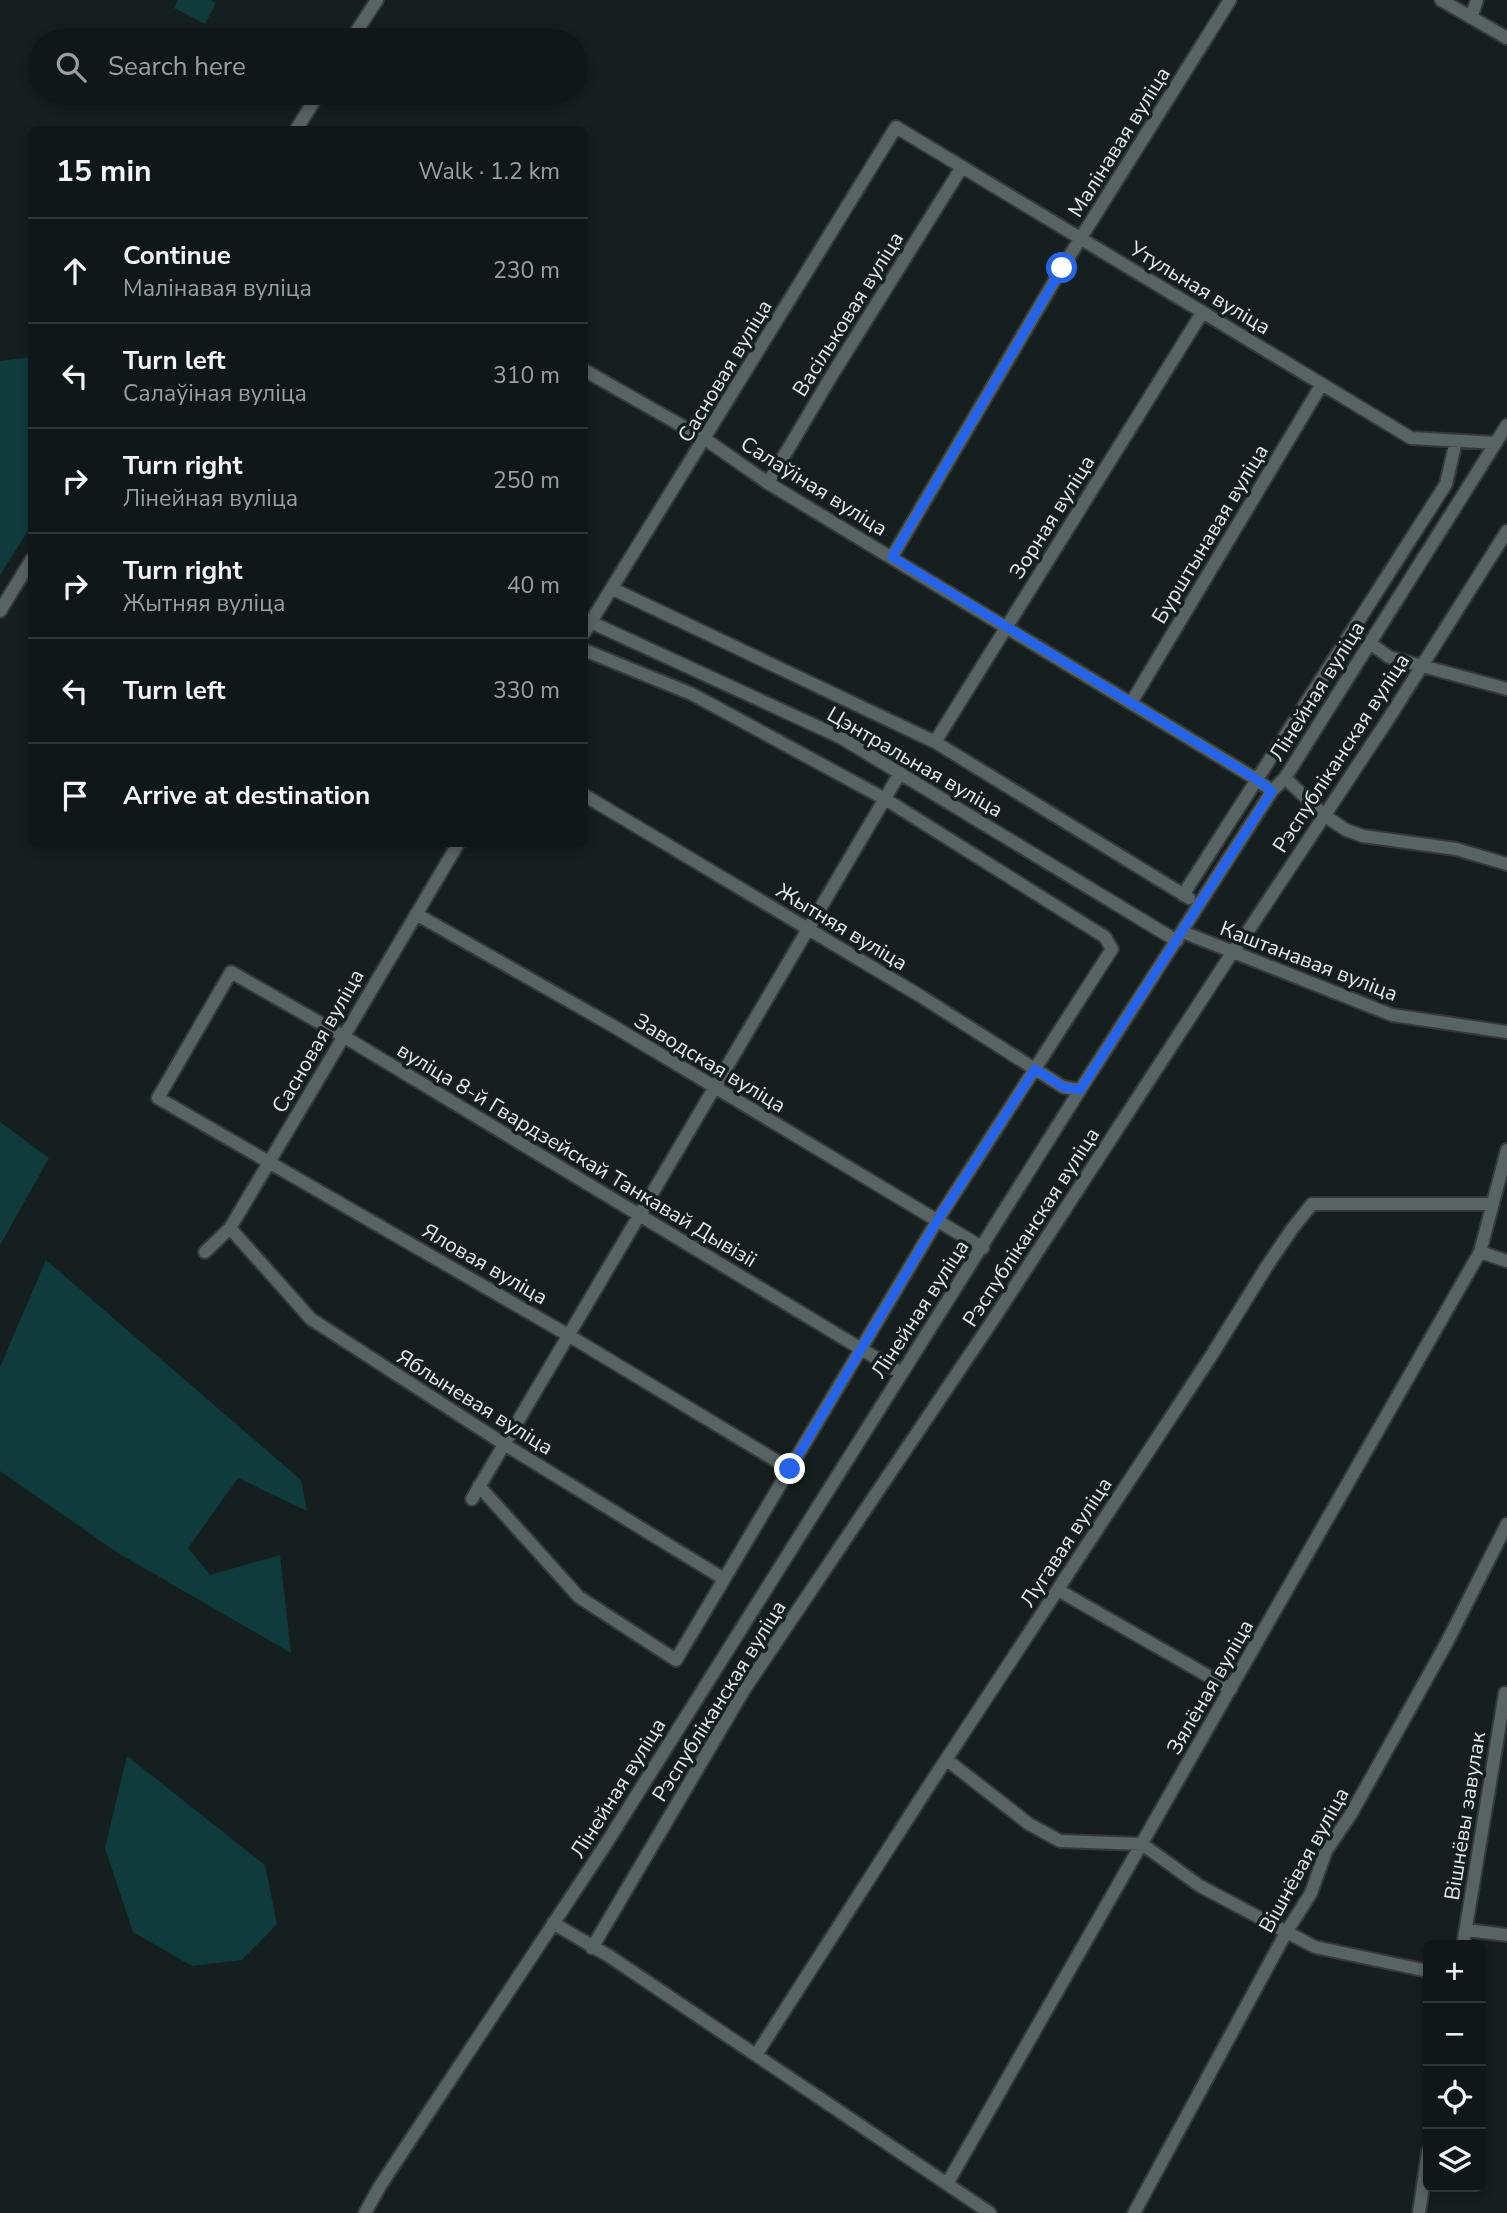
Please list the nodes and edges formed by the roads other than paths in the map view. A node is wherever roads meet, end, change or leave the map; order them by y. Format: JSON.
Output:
{"nodes":[{"id":1,"x":377,"y":0,"type":"edge"},
{"id":2,"x":1230,"y":0,"type":"edge"},
{"id":3,"x":1441,"y":0,"type":"edge"},
{"id":4,"x":1477,"y":0,"type":"edge"},
{"id":5,"x":1471,"y":18,"type":"junction"},
{"id":6,"x":359,"y":28,"type":"edge"},
{"id":7,"x":1507,"y":38,"type":"edge"},
{"id":8,"x":312,"y":105,"type":"edge"},
{"id":9,"x":298,"y":126,"type":"edge"},
{"id":10,"x":896,"y":127,"type":"joint"},
{"id":11,"x":962,"y":167,"type":"junction"},
{"id":12,"x":1081,"y":239,"type":"junction"},
{"id":13,"x":1202,"y":313,"type":"junction"},
{"id":14,"x":588,"y":372,"type":"edge"},
{"id":15,"x":1322,"y":384,"type":"junction"},
{"id":16,"x":1507,"y":425,"type":"edge"},
{"id":17,"x":705,"y":439,"type":"junction"},
{"id":18,"x":1456,"y":441,"type":"junction"},
{"id":19,"x":1496,"y":443,"type":"junction"},
{"id":20,"x":768,"y":483,"type":"junction"},
{"id":21,"x":1507,"y":531,"type":"edge"},
{"id":22,"x":892,"y":557,"type":"junction"},
{"id":23,"x":28,"y":566,"type":"edge"},
{"id":24,"x":613,"y":589,"type":"junction"},
{"id":25,"x":0,"y":611,"type":"edge"},
{"id":26,"x":588,"y":624,"type":"edge"},
{"id":27,"x":588,"y":625,"type":"edge"},
{"id":28,"x":1006,"y":627,"type":"junction"},
{"id":29,"x":1370,"y":643,"type":"junction"},
{"id":30,"x":588,"y":652,"type":"edge"},
{"id":31,"x":1420,"y":667,"type":"junction"},
{"id":32,"x":1507,"y":689,"type":"edge"},
{"id":33,"x":1131,"y":703,"type":"junction"},
{"id":34,"x":935,"y":741,"type":"junction"},
{"id":35,"x":900,"y":773,"type":"junction"},
{"id":36,"x":1285,"y":778,"type":"junction"},
{"id":37,"x":1256,"y":779,"type":"junction"},
{"id":38,"x":1272,"y":791,"type":"junction"},
{"id":39,"x":588,"y":797,"type":"edge"},
{"id":40,"x":885,"y":799,"type":"junction"},
{"id":41,"x":1324,"y":815,"type":"junction"},
{"id":42,"x":456,"y":847,"type":"edge"},
{"id":43,"x":1507,"y":864,"type":"edge"},
{"id":44,"x":1186,"y":897,"type":"joint"},
{"id":45,"x":416,"y":914,"type":"junction"},
{"id":46,"x":808,"y":929,"type":"junction"},
{"id":47,"x":1180,"y":937,"type":"junction"},
{"id":48,"x":1231,"y":953,"type":"junction"},
{"id":49,"x":1507,"y":1032,"type":"edge"},
{"id":50,"x":343,"y":1036,"type":"junction"},
{"id":51,"x":1035,"y":1069,"type":"junction"},
{"id":52,"x":715,"y":1088,"type":"junction"},
{"id":53,"x":1080,"y":1090,"type":"junction"},
{"id":54,"x":158,"y":1098,"type":"joint"},
{"id":55,"x":1507,"y":1150,"type":"edge"},
{"id":56,"x":270,"y":1161,"type":"junction"},
{"id":57,"x":1493,"y":1204,"type":"junction"},
{"id":58,"x":639,"y":1215,"type":"junction"},
{"id":59,"x":937,"y":1221,"type":"junction"},
{"id":60,"x":230,"y":1228,"type":"junction"},
{"id":61,"x":983,"y":1248,"type":"junction"},
{"id":62,"x":205,"y":1252,"type":"dead end"},
{"id":63,"x":1480,"y":1252,"type":"junction"},
{"id":64,"x":1507,"y":1261,"type":"edge"},
{"id":65,"x":568,"y":1335,"type":"junction"},
{"id":66,"x":862,"y":1348,"type":"junction"},
{"id":67,"x":901,"y":1373,"type":"junction"},
{"id":68,"x":504,"y":1444,"type":"junction"},
{"id":69,"x":790,"y":1469,"type":"junction"},
{"id":70,"x":479,"y":1486,"type":"junction"},
{"id":71,"x":472,"y":1499,"type":"dead end"},
{"id":72,"x":1507,"y":1524,"type":"edge"},
{"id":73,"x":724,"y":1579,"type":"junction"},
{"id":74,"x":1058,"y":1590,"type":"junction"},
{"id":75,"x":1231,"y":1689,"type":"junction"},
{"id":76,"x":1506,"y":1693,"type":"edge"},
{"id":77,"x":947,"y":1760,"type":"junction"},
{"id":78,"x":1142,"y":1844,"type":"junction"},
{"id":79,"x":553,"y":1923,"type":"junction"},
{"id":80,"x":1466,"y":1930,"type":"junction"},
{"id":81,"x":1287,"y":1931,"type":"junction"},
{"id":82,"x":1507,"y":1935,"type":"edge"},
{"id":83,"x":1464,"y":1940,"type":"edge"},
{"id":84,"x":592,"y":1948,"type":"junction"},
{"id":85,"x":1423,"y":1970,"type":"edge"},
{"id":86,"x":756,"y":2055,"type":"junction"},
{"id":87,"x":947,"y":2184,"type":"junction"},
{"id":88,"x":1423,"y":2186,"type":"edge"},
{"id":89,"x":365,"y":2213,"type":"edge"},
{"id":90,"x":990,"y":2213,"type":"edge"},
{"id":91,"x":1134,"y":2213,"type":"edge"},
{"id":92,"x":1419,"y":2213,"type":"edge"}],
"edges":[{"from":1,"to":6,"type":"street"},
{"from":2,"to":12,"type":"street","name":"Малінавая вуліца"},
{"from":3,"to":5,"type":"street"},
{"from":4,"to":5,"type":"street"},
{"from":5,"to":7,"type":"street"},
{"from":8,"to":9,"type":"street"},
{"from":10,"to":11,"type":"street","name":"Утульная вуліца"},
{"from":10,"to":17,"type":"street","name":"Сасновая вуліца"},
{"from":11,"to":12,"type":"street","name":"Утульная вуліца"},
{"from":11,"to":20,"type":"street","name":"Васільковая вуліца"},
{"from":12,"to":13,"type":"street","name":"Утульная вуліца"},
{"from":12,"to":22,"type":"street","name":"Малінавая вуліца"},
{"from":13,"to":15,"type":"street","name":"Утульная вуліца"},
{"from":13,"to":28,"type":"street","name":"Зорная вуліца"},
{"from":14,"to":17,"type":"street","name":"Салаўіная вуліца"},
{"from":15,"to":18,"type":"street","name":"Утульная вуліца"},
{"from":15,"to":33,"type":"street","name":"Бурштынавая вуліца"},
{"from":16,"to":19,"type":"street","name":"Лінейная вуліца"},
{"from":17,"to":20,"type":"street","name":"Салаўіная вуліца"},
{"from":17,"to":24,"type":"street","name":"Сасновая вуліца"},
{"from":18,"to":19,"type":"street","name":"Утульная вуліца"},
{"from":18,"to":37,"type":"street","name":"Лінейная вуліца"},
{"from":19,"to":29,"type":"street","name":"Лінейная вуліца"},
{"from":20,"to":22,"type":"street","name":"Салаўіная вуліца"},
{"from":21,"to":31,"type":"street","name":"Рэспубліканская вуліца"},
{"from":22,"to":28,"type":"street","name":"Салаўіная вуліца"},
{"from":23,"to":25,"type":"street"},
{"from":24,"to":26,"type":"street","name":"Сасновая вуліца"},
{"from":24,"to":34,"type":"street","name":"Цэнтральная вуліца"},
{"from":27,"to":35,"type":"street","name":"Цэнтральная вуліца"},
{"from":28,"to":33,"type":"street","name":"Салаўіная вуліца"},
{"from":28,"to":34,"type":"street","name":"Зорная вуліца"},
{"from":29,"to":31,"type":"street"},
{"from":29,"to":36,"type":"street","name":"Лінейная вуліца"},
{"from":30,"to":40,"type":"street"},
{"from":31,"to":32,"type":"street"},
{"from":31,"to":41,"type":"street","name":"Рэспубліканская вуліца"},
{"from":33,"to":37,"type":"street","name":"Салаўіная вуліца"},
{"from":34,"to":44,"type":"street","name":"Цэнтральная вуліца"},
{"from":35,"to":40,"type":"street"},
{"from":35,"to":47,"type":"street","name":"Цэнтральная вуліца"},
{"from":36,"to":38,"type":"street","name":"Лінейная вуліца"},
{"from":36,"to":41,"type":"street"},
{"from":37,"to":38,"type":"street","name":"Салаўіная вуліца"},
{"from":37,"to":44,"type":"street","name":"Лінейная вуліца"},
{"from":38,"to":47,"type":"street","name":"Лінейная вуліца"},
{"from":39,"to":46,"type":"street","name":"Жытняя вуліца"},
{"from":40,"to":46,"type":"street"},
{"from":40,"to":51,"type":"street"},
{"from":41,"to":43,"type":"street"},
{"from":41,"to":48,"type":"street","name":"Рэспубліканская вуліца"},
{"from":42,"to":45,"type":"street","name":"Сасновая вуліца"},
{"from":45,"to":50,"type":"street","name":"Сасновая вуліца"},
{"from":45,"to":52,"type":"street","name":"Заводская вуліца"},
{"from":46,"to":51,"type":"street","name":"Жытняя вуліца"},
{"from":46,"to":52,"type":"street"},
{"from":47,"to":48,"type":"street","name":"Каштанавая вуліца"},
{"from":47,"to":53,"type":"street","name":"Лінейная вуліца"},
{"from":48,"to":49,"type":"street","name":"Каштанавая вуліца"},
{"from":48,"to":84,"type":"street","name":"Рэспубліканская вуліца"},
{"from":50,"to":54,"type":"street","name":"вуліца 8-й Гвардзейскай Танкавай Дывізіі"},
{"from":50,"to":56,"type":"street","name":"Сасновая вуліца"},
{"from":50,"to":58,"type":"street","name":"вуліца 8-й Гвардзейскай Танкавай Дывізіі"},
{"from":51,"to":53,"type":"street","name":"Жытняя вуліца"},
{"from":51,"to":59,"type":"street"},
{"from":52,"to":58,"type":"street"},
{"from":52,"to":59,"type":"street","name":"Заводская вуліца"},
{"from":53,"to":61,"type":"street","name":"Лінейная вуліца"},
{"from":54,"to":56,"type":"street","name":"Яловая вуліца"},
{"from":55,"to":57,"type":"street","name":"Зялёная вуліца"},
{"from":56,"to":60,"type":"street","name":"Сасновая вуліца"},
{"from":56,"to":65,"type":"street","name":"Яловая вуліца"},
{"from":57,"to":63,"type":"street","name":"Зялёная вуліца"},
{"from":57,"to":74,"type":"street","name":"Лугавая вуліца"},
{"from":58,"to":65,"type":"street"},
{"from":58,"to":66,"type":"street","name":"вуліца 8-й Гвардзейскай Танкавай Дывізіі"},
{"from":59,"to":61,"type":"street","name":"Заводская вуліца"},
{"from":59,"to":66,"type":"street"},
{"from":60,"to":62,"type":"street","name":"Сасновая вуліца"},
{"from":60,"to":68,"type":"street","name":"Яблыневая вуліца"},
{"from":61,"to":67,"type":"street","name":"Лінейная вуліца"},
{"from":63,"to":64,"type":"street"},
{"from":63,"to":75,"type":"street","name":"Зялёная вуліца"},
{"from":65,"to":68,"type":"street"},
{"from":65,"to":69,"type":"street","name":"Яловая вуліца"},
{"from":66,"to":67,"type":"street","name":"вуліца 8-й Гвардзейскай Танкавай Дывізіі"},
{"from":66,"to":69,"type":"street"},
{"from":67,"to":79,"type":"street","name":"Лінейная вуліца"},
{"from":68,"to":70,"type":"street"},
{"from":68,"to":73,"type":"street","name":"Яблыневая вуліца"},
{"from":69,"to":73,"type":"street"},
{"from":70,"to":71,"type":"street"},
{"from":70,"to":73,"type":"street"},
{"from":72,"to":81,"type":"street","name":"Вішнёвая вуліца"},
{"from":74,"to":75,"type":"street"},
{"from":74,"to":77,"type":"street","name":"Лугавая вуліца"},
{"from":75,"to":78,"type":"street","name":"Зялёная вуліца"},
{"from":76,"to":80,"type":"street","name":"Вішнёвы завулак"},
{"from":77,"to":78,"type":"street"},
{"from":77,"to":86,"type":"street","name":"Лугавая вуліца"},
{"from":78,"to":81,"type":"street"},
{"from":78,"to":87,"type":"street","name":"Зялёная вуліца"},
{"from":79,"to":84,"type":"street"},
{"from":79,"to":89,"type":"street","name":"Лінейная вуліца"},
{"from":80,"to":82,"type":"street"},
{"from":80,"to":83,"type":"street","name":"Вішнёвы завулак"},
{"from":81,"to":85,"type":"street"},
{"from":81,"to":91,"type":"street","name":"Вішнёвая вуліца"},
{"from":84,"to":86,"type":"street"},
{"from":86,"to":87,"type":"street"},
{"from":87,"to":90,"type":"street"},
{"from":88,"to":92,"type":"street"}]}
